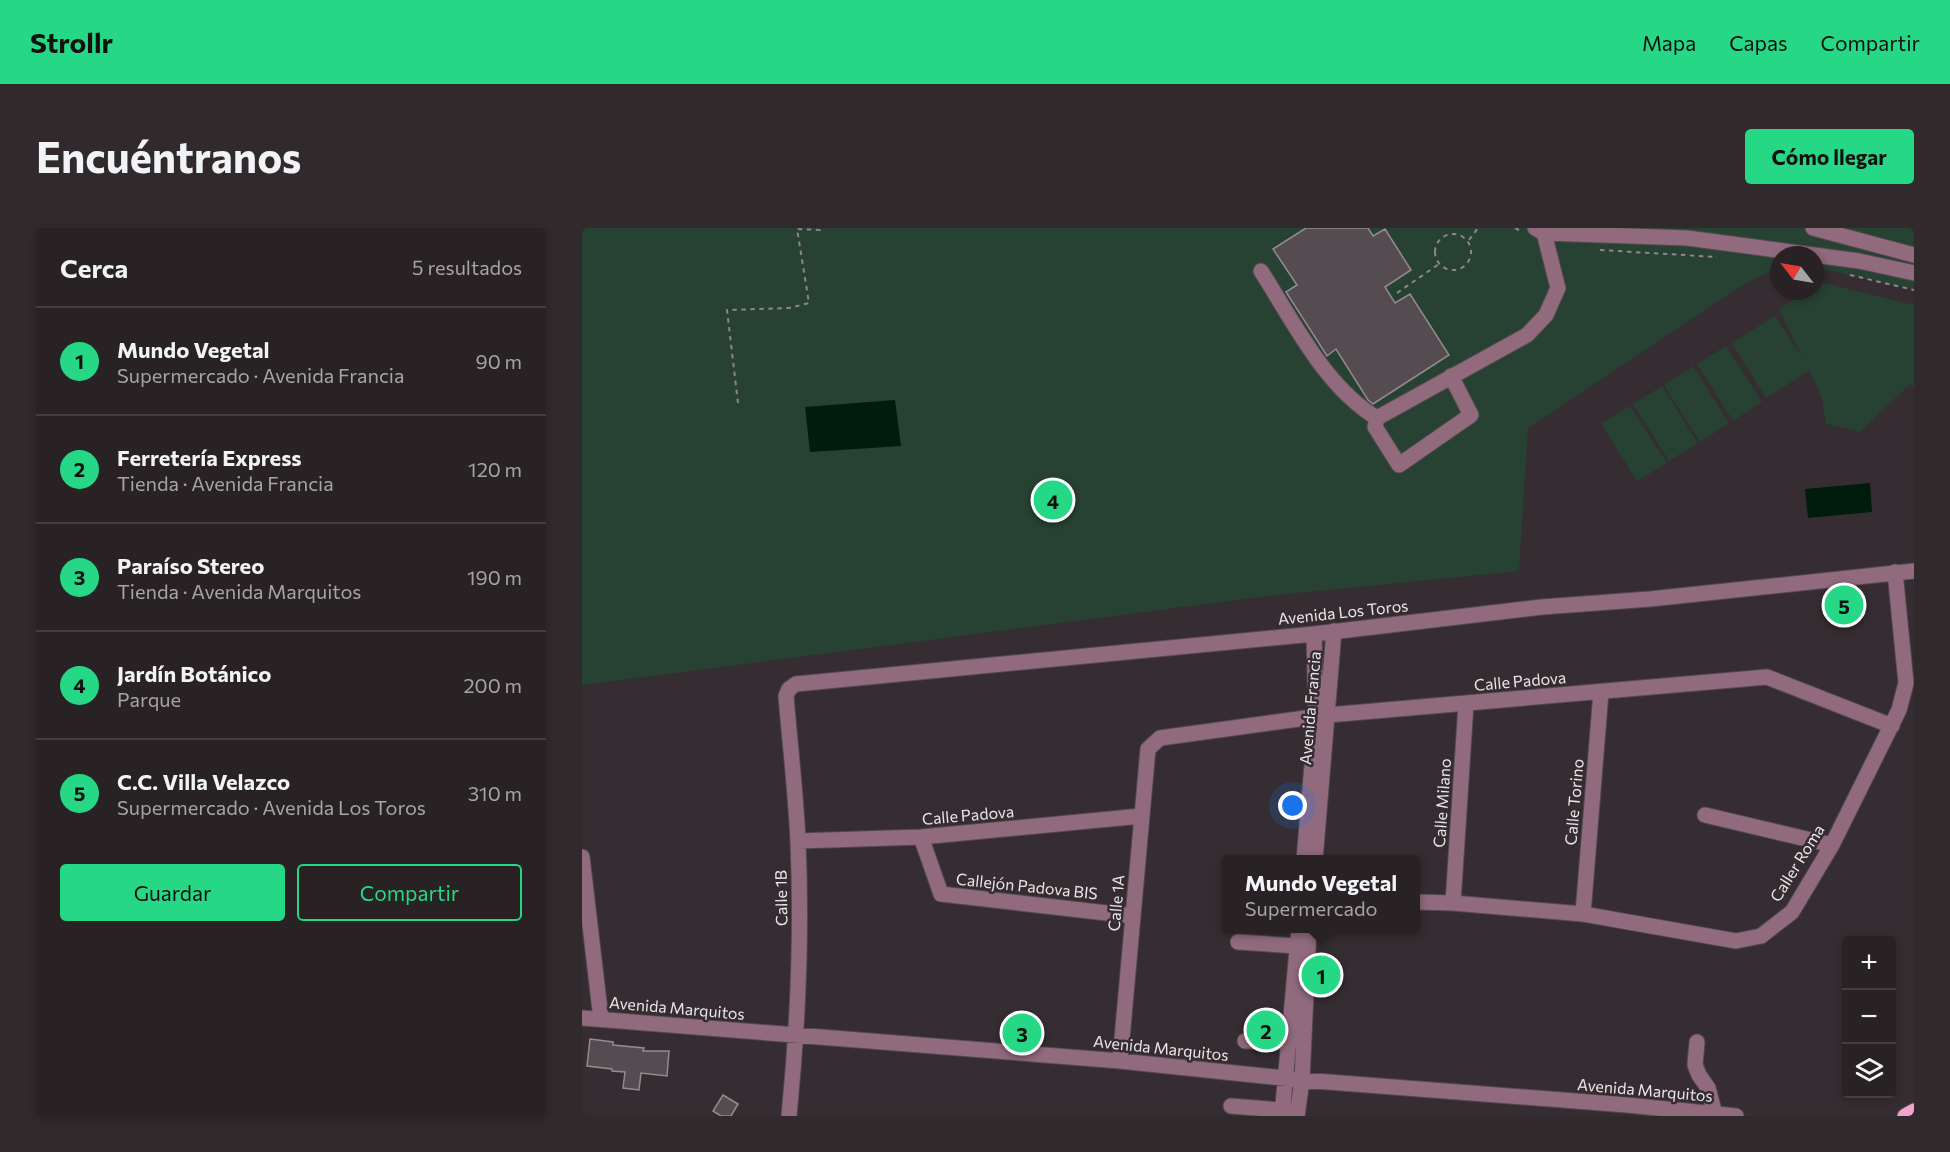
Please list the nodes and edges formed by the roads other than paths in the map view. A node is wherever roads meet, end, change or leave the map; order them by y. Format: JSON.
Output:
{"nodes":[{"id":1,"x":1813,"y":228,"type":"edge"},
{"id":2,"x":1540,"y":231,"type":"edge"},
{"id":3,"x":1914,"y":255,"type":"edge"},
{"id":4,"x":1261,"y":271,"type":"dead end"},
{"id":5,"x":1914,"y":273,"type":"edge"},
{"id":6,"x":1451,"y":376,"type":"junction"},
{"id":7,"x":1377,"y":418,"type":"junction"},
{"id":8,"x":1914,"y":565,"type":"edge"},
{"id":9,"x":1914,"y":571,"type":"edge"},
{"id":10,"x":1895,"y":572,"type":"junction"},
{"id":11,"x":1334,"y":631,"type":"junction"},
{"id":12,"x":1314,"y":634,"type":"junction"},
{"id":13,"x":796,"y":684,"type":"joint"},
{"id":14,"x":1601,"y":692,"type":"junction"},
{"id":15,"x":1466,"y":704,"type":"junction"},
{"id":16,"x":1322,"y":716,"type":"junction"},
{"id":17,"x":1892,"y":726,"type":"junction"},
{"id":18,"x":1148,"y":749,"type":"joint"},
{"id":19,"x":1705,"y":815,"type":"dead end"},
{"id":20,"x":1142,"y":816,"type":"junction"},
{"id":21,"x":921,"y":837,"type":"junction"},
{"id":22,"x":798,"y":841,"type":"junction"},
{"id":23,"x":1832,"y":845,"type":"junction"},
{"id":24,"x":1305,"y":855,"type":"edge"},
{"id":25,"x":1315,"y":855,"type":"edge"},
{"id":26,"x":582,"y":858,"type":"edge"},
{"id":27,"x":1420,"y":902,"type":"edge"},
{"id":28,"x":1453,"y":903,"type":"junction"},
{"id":29,"x":1583,"y":914,"type":"junction"},
{"id":30,"x":1132,"y":916,"type":"junction"},
{"id":31,"x":1298,"y":933,"type":"edge"},
{"id":32,"x":1309,"y":933,"type":"edge"},
{"id":33,"x":1238,"y":942,"type":"dead end"},
{"id":34,"x":1297,"y":946,"type":"junction"},
{"id":35,"x":588,"y":947,"type":"edge"},
{"id":36,"x":582,"y":1018,"type":"edge"},
{"id":37,"x":601,"y":1019,"type":"junction"},
{"id":38,"x":797,"y":1036,"type":"junction"},
{"id":39,"x":1245,"y":1041,"type":"dead end"},
{"id":40,"x":1289,"y":1042,"type":"junction"},
{"id":41,"x":1697,"y":1042,"type":"dead end"},
{"id":42,"x":1120,"y":1061,"type":"junction"},
{"id":43,"x":1286,"y":1078,"type":"junction"},
{"id":44,"x":1302,"y":1080,"type":"junction"},
{"id":45,"x":1231,"y":1106,"type":"dead end"},
{"id":46,"x":1625,"y":1111,"type":"edge"},
{"id":47,"x":1914,"y":1112,"type":"edge"},
{"id":48,"x":1290,"y":1113,"type":"edge"},
{"id":49,"x":1708,"y":1114,"type":"edge"},
{"id":50,"x":789,"y":1116,"type":"edge"},
{"id":51,"x":1736,"y":1116,"type":"edge"},
{"id":52,"x":1905,"y":1116,"type":"edge"}],
"edges":[{"from":1,"to":3,"type":"street"},
{"from":2,"to":5,"type":"street"},
{"from":2,"to":6,"type":"street"},
{"from":4,"to":7,"type":"street"},
{"from":6,"to":7,"type":"street"},
{"from":6,"to":7,"type":"street"},
{"from":8,"to":10,"type":"street"},
{"from":9,"to":10,"type":"street"},
{"from":10,"to":11,"type":"street","name":"Avenida Los Toros"},
{"from":10,"to":17,"type":"street","name":"Caller Roma"},
{"from":11,"to":12,"type":"street","name":"Avenida Los Toros"},
{"from":11,"to":16,"type":"street","name":"Avenida Francia"},
{"from":12,"to":13,"type":"street","name":"Avenida Los Toros"},
{"from":12,"to":16,"type":"street","name":"Avenida Francia"},
{"from":13,"to":22,"type":"street","name":"Calle 1B"},
{"from":14,"to":15,"type":"street","name":"Calle Padova"},
{"from":14,"to":17,"type":"street","name":"Calle Padova"},
{"from":14,"to":29,"type":"street","name":"Calle Torino"},
{"from":15,"to":16,"type":"street","name":"Calle Padova"},
{"from":15,"to":28,"type":"street","name":"Calle Milano"},
{"from":16,"to":18,"type":"street","name":"Calle Padova"},
{"from":16,"to":24,"type":"street","name":"Avenida Francia"},
{"from":16,"to":25,"type":"street","name":"Avenida Francia"},
{"from":17,"to":23,"type":"street","name":"Caller Roma"},
{"from":18,"to":20,"type":"street","name":"Calle 1A"},
{"from":19,"to":23,"type":"street"},
{"from":20,"to":21,"type":"street","name":"Calle Padova"},
{"from":20,"to":30,"type":"street","name":"Calle 1A"},
{"from":21,"to":22,"type":"street","name":"Calle Padova"},
{"from":21,"to":30,"type":"street","name":"Callejón Padova BIS"},
{"from":22,"to":38,"type":"street","name":"Calle 1B"},
{"from":23,"to":29,"type":"street","name":"Caller Roma"},
{"from":26,"to":35,"type":"street"},
{"from":27,"to":28,"type":"street","name":"Caller Roma"},
{"from":28,"to":29,"type":"street","name":"Caller Roma"},
{"from":30,"to":42,"type":"street","name":"Calle 1A"},
{"from":31,"to":34,"type":"street"},
{"from":32,"to":44,"type":"street"},
{"from":33,"to":34,"type":"street"},
{"from":34,"to":40,"type":"street"},
{"from":35,"to":37,"type":"street"},
{"from":36,"to":37,"type":"street","name":"Avenida Marquitos"},
{"from":37,"to":38,"type":"street","name":"Avenida Marquitos"},
{"from":38,"to":42,"type":"street","name":"Avenida Marquitos"},
{"from":38,"to":50,"type":"street","name":"Calle 1B"},
{"from":39,"to":40,"type":"street"},
{"from":40,"to":43,"type":"street"},
{"from":41,"to":49,"type":"street"},
{"from":42,"to":43,"type":"street","name":"Avenida Marquitos"},
{"from":43,"to":44,"type":"street","name":"Avenida Marquitos"},
{"from":43,"to":48,"type":"street"},
{"from":44,"to":46,"type":"street","name":"Avenida Marquitos"},
{"from":44,"to":48,"type":"street"},
{"from":45,"to":48,"type":"street"},
{"from":46,"to":49,"type":"street","name":"Avenida Marquitos"},
{"from":47,"to":52,"type":"main road"},
{"from":49,"to":51,"type":"street","name":"Avenida Marquitos"}]}
